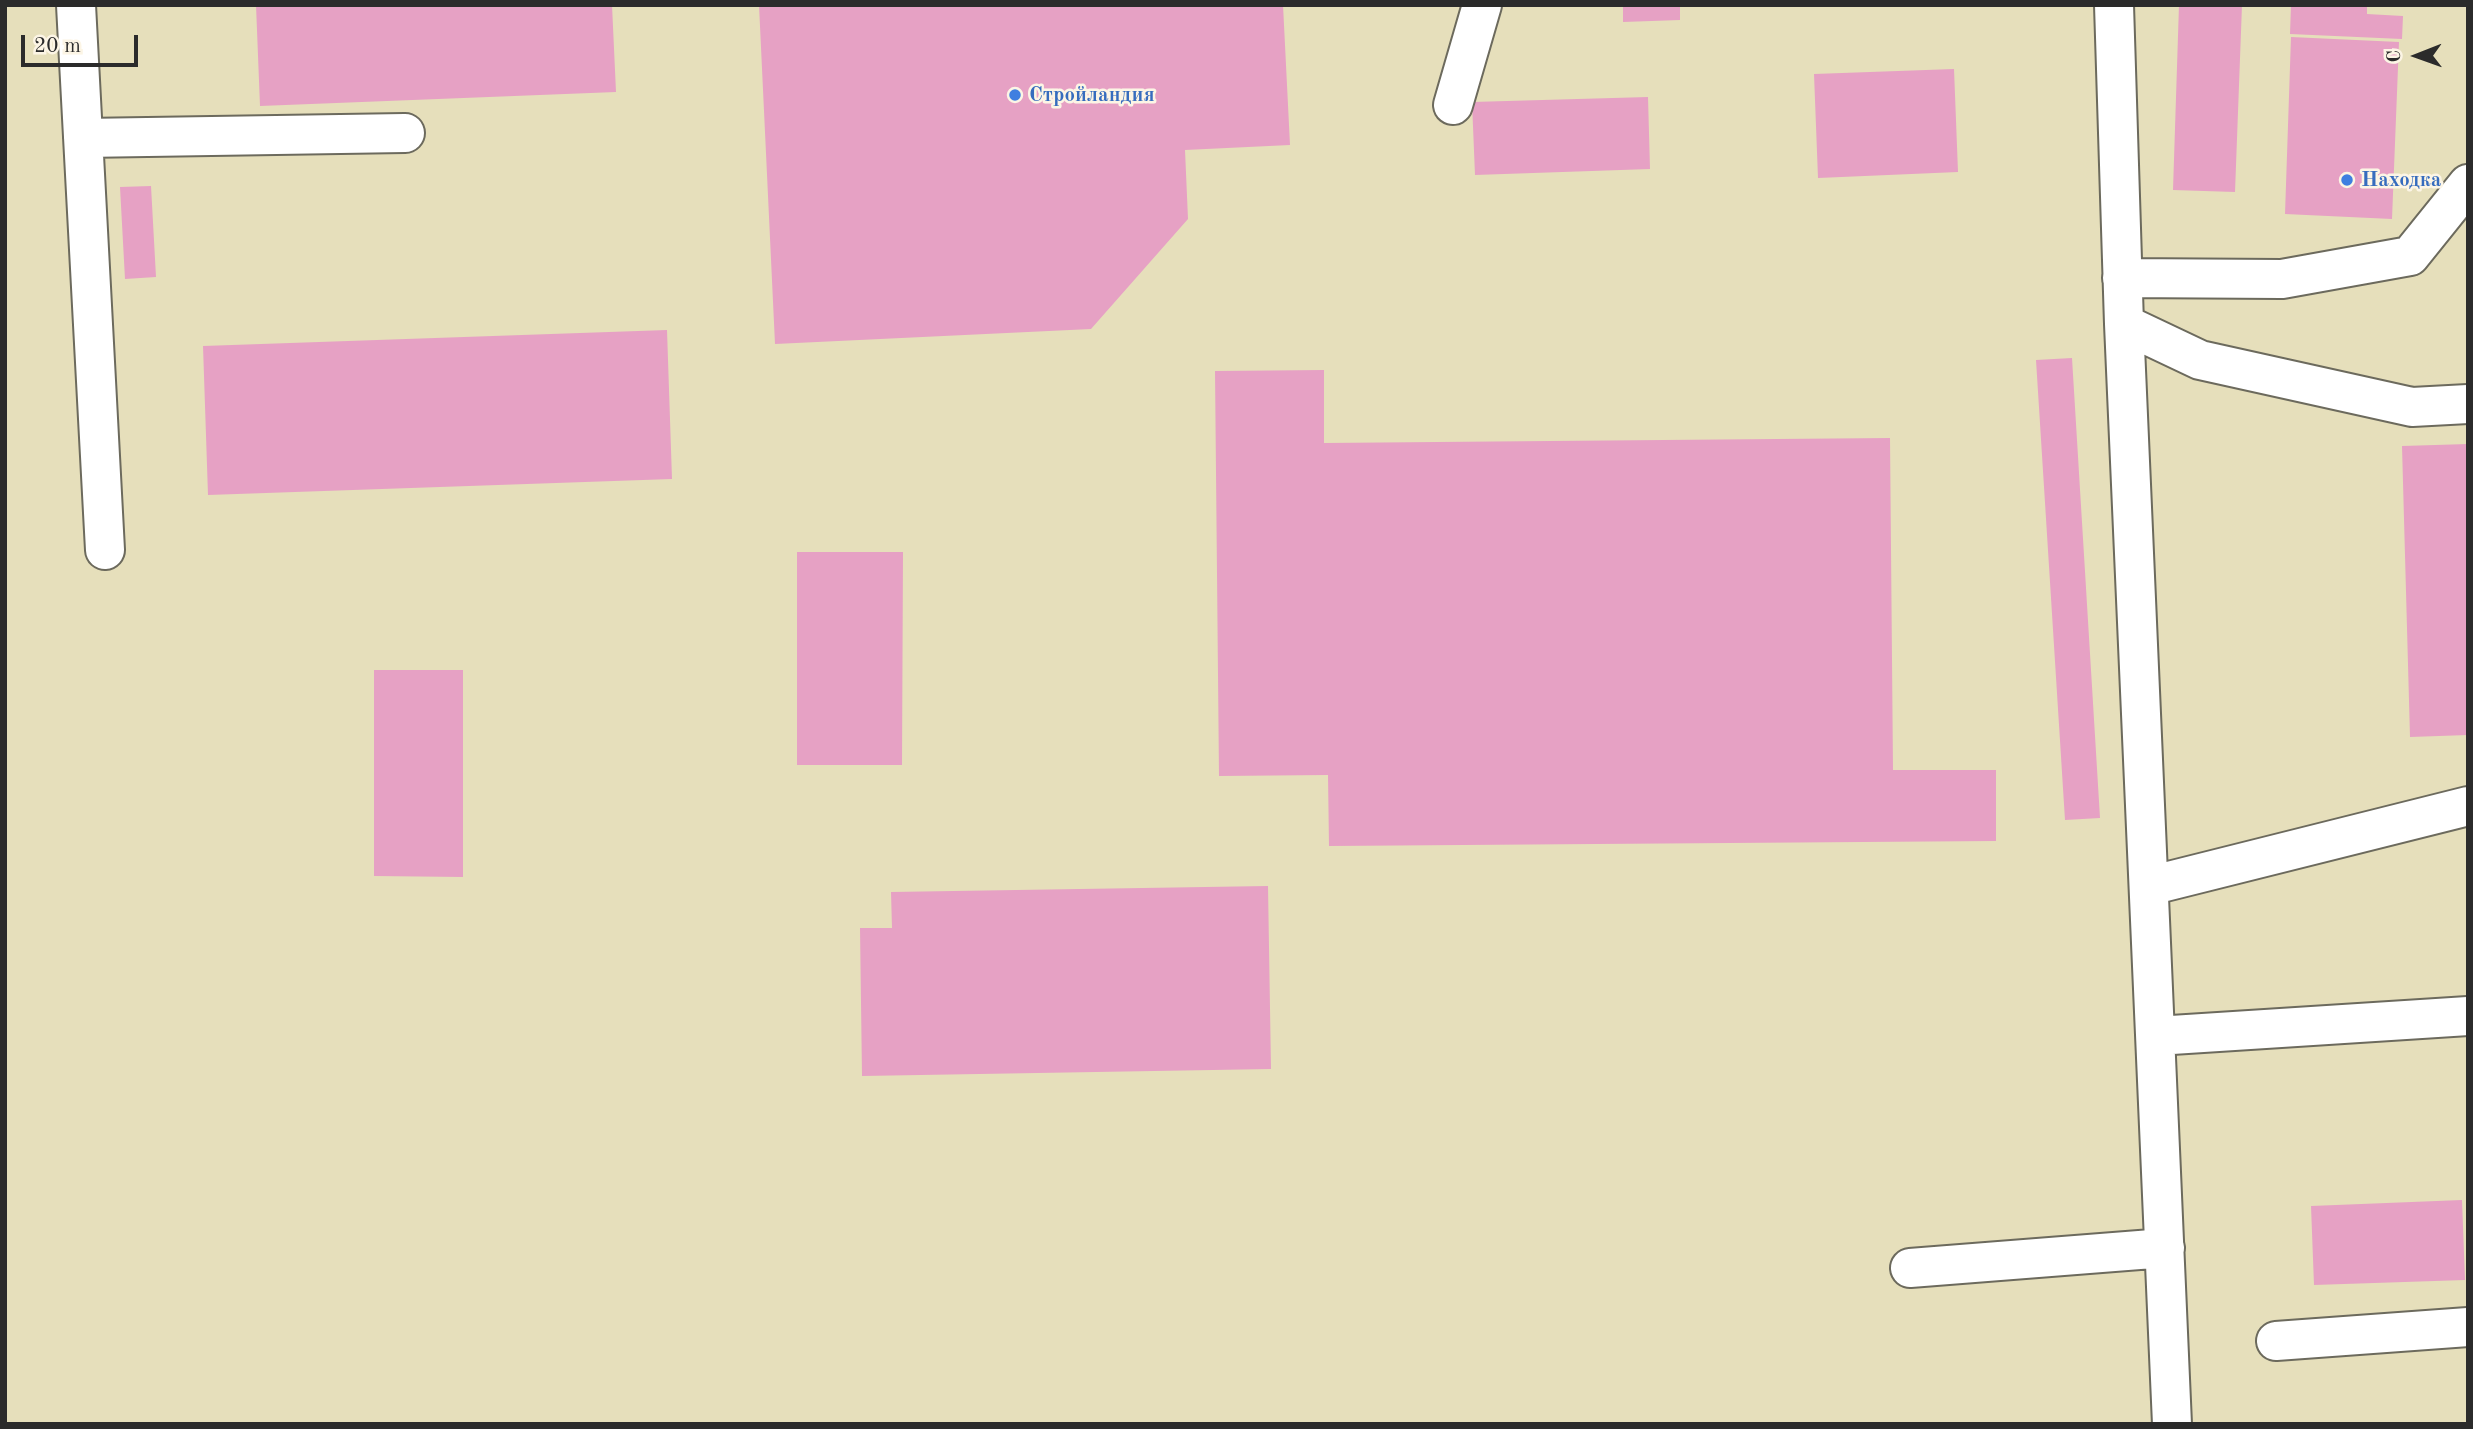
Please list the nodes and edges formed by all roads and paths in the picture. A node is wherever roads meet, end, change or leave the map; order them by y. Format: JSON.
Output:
{"nodes":[{"id":1,"x":76,"y":5,"type":"edge"},
{"id":2,"x":1482,"y":5,"type":"edge"},
{"id":3,"x":2114,"y":5,"type":"edge"},
{"id":4,"x":1453,"y":105,"type":"dead end"},
{"id":5,"x":405,"y":133,"type":"dead end"},
{"id":6,"x":83,"y":138,"type":"junction"},
{"id":7,"x":2468,"y":184,"type":"edge"},
{"id":8,"x":2122,"y":278,"type":"junction"},
{"id":9,"x":2124,"y":324,"type":"junction"},
{"id":10,"x":2468,"y":404,"type":"edge"},
{"id":11,"x":105,"y":550,"type":"dead end"},
{"id":12,"x":2468,"y":806,"type":"edge"},
{"id":13,"x":2149,"y":886,"type":"junction"},
{"id":14,"x":2468,"y":1016,"type":"edge"},
{"id":15,"x":2155,"y":1036,"type":"junction"},
{"id":16,"x":2165,"y":1248,"type":"junction"},
{"id":17,"x":1910,"y":1268,"type":"dead end"},
{"id":18,"x":2468,"y":1326,"type":"edge"},
{"id":19,"x":2276,"y":1341,"type":"dead end"},
{"id":20,"x":2172,"y":1424,"type":"edge"}],
"edges":[{"from":1,"to":6,"type":"lane"},
{"from":2,"to":4,"type":"lane"},
{"from":3,"to":8,"type":"lane"},
{"from":5,"to":6,"type":"lane"},
{"from":6,"to":11,"type":"lane"},
{"from":7,"to":8,"type":"lane"},
{"from":8,"to":9,"type":"lane"},
{"from":9,"to":10,"type":"lane"},
{"from":9,"to":13,"type":"lane"},
{"from":12,"to":13,"type":"lane"},
{"from":13,"to":15,"type":"lane"},
{"from":14,"to":15,"type":"lane"},
{"from":15,"to":16,"type":"lane"},
{"from":16,"to":17,"type":"lane"},
{"from":16,"to":20,"type":"lane"},
{"from":18,"to":19,"type":"lane"}]}
